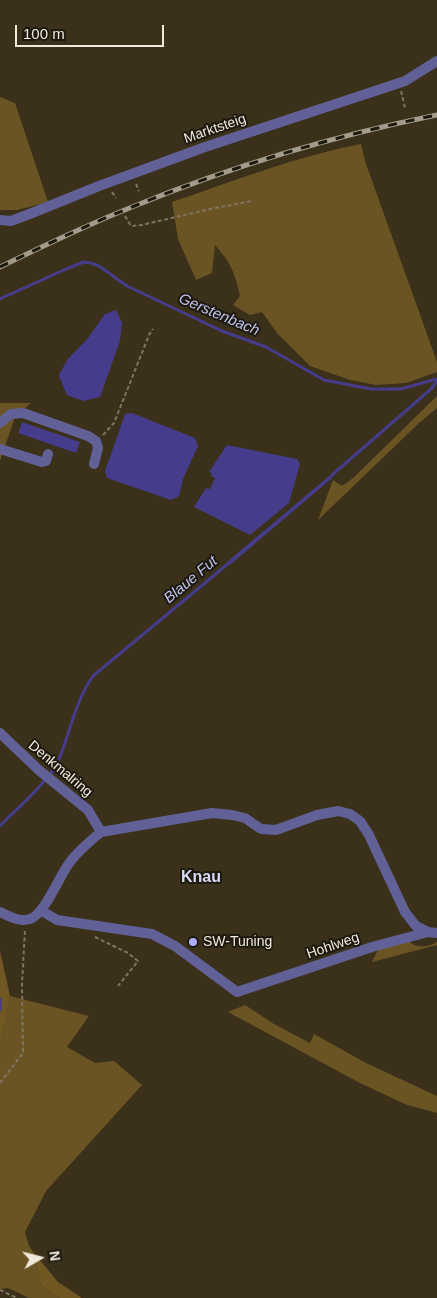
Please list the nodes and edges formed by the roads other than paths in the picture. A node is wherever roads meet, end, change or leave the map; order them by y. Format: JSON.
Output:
{"nodes":[{"id":1,"x":437,"y":61,"type":"edge"},
{"id":2,"x":0,"y":220,"type":"edge"},
{"id":3,"x":0,"y":423,"type":"edge"},
{"id":4,"x":0,"y":449,"type":"edge"},
{"id":5,"x":48,"y":454,"type":"dead end"},
{"id":6,"x":94,"y":464,"type":"dead end"},
{"id":7,"x":0,"y":733,"type":"edge"},
{"id":8,"x":101,"y":832,"type":"junction"},
{"id":9,"x":42,"y":910,"type":"junction"},
{"id":10,"x":0,"y":912,"type":"edge"},
{"id":11,"x":433,"y":932,"type":"edge"}],
"edges":[{"from":1,"to":2,"type":"street","name":"Marktsteig"},
{"from":3,"to":6,"type":"street"},
{"from":4,"to":5,"type":"street"},
{"from":7,"to":8,"type":"street","name":"Denkmalring"},
{"from":8,"to":9,"type":"street"},
{"from":8,"to":11,"type":"street"},
{"from":9,"to":10,"type":"street"},
{"from":9,"to":11,"type":"street","name":"Hohlweg"}]}
